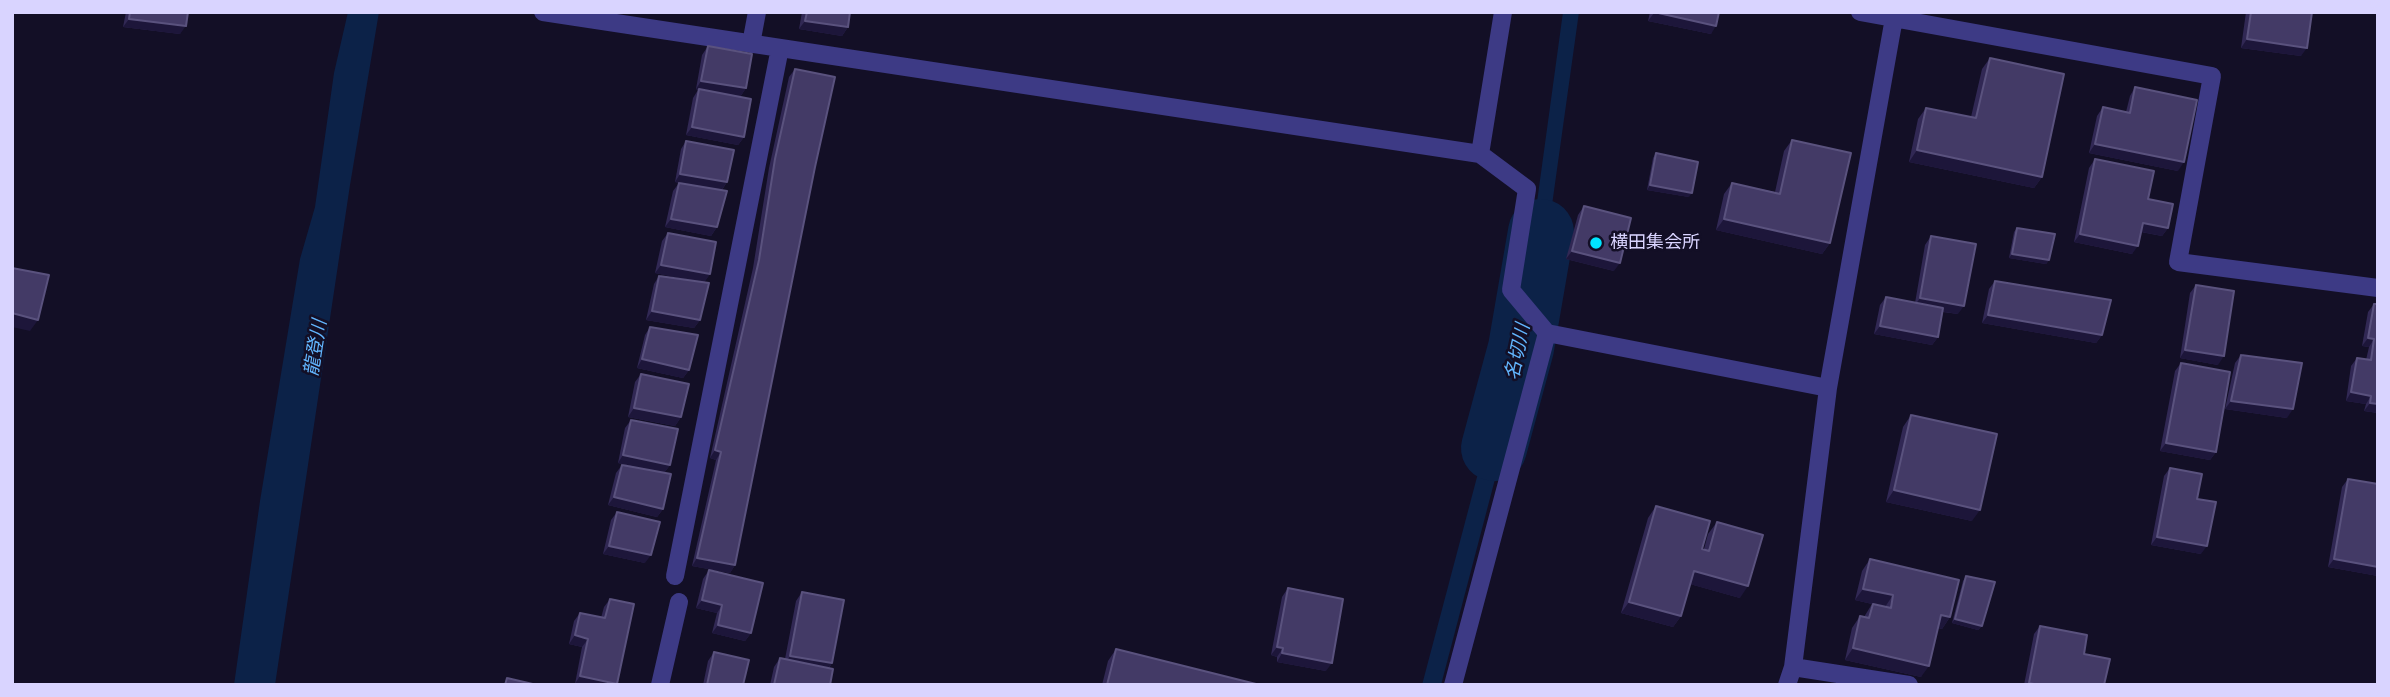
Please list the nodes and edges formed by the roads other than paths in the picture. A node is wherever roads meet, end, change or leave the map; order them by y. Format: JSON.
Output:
{"nodes":[{"id":1,"x":542,"y":12,"type":"edge"},
{"id":2,"x":757,"y":12,"type":"edge"},
{"id":3,"x":1503,"y":12,"type":"edge"},
{"id":4,"x":1860,"y":12,"type":"edge"},
{"id":5,"x":1894,"y":18,"type":"junction"},
{"id":6,"x":751,"y":44,"type":"junction"},
{"id":7,"x":780,"y":48,"type":"junction"},
{"id":8,"x":1480,"y":154,"type":"junction"},
{"id":9,"x":2378,"y":288,"type":"edge"},
{"id":10,"x":1546,"y":333,"type":"junction"},
{"id":11,"x":1828,"y":388,"type":"junction"},
{"id":12,"x":675,"y":576,"type":"dead end"},
{"id":13,"x":679,"y":602,"type":"dead end"},
{"id":14,"x":1793,"y":667,"type":"junction"},
{"id":15,"x":660,"y":685,"type":"edge"},
{"id":16,"x":1453,"y":685,"type":"edge"},
{"id":17,"x":1787,"y":685,"type":"edge"},
{"id":18,"x":1909,"y":685,"type":"edge"}],
"edges":[{"from":1,"to":6,"type":"street"},
{"from":2,"to":6,"type":"street"},
{"from":3,"to":8,"type":"street"},
{"from":4,"to":5,"type":"street"},
{"from":5,"to":9,"type":"street"},
{"from":5,"to":11,"type":"street"},
{"from":6,"to":7,"type":"street"},
{"from":7,"to":8,"type":"street"},
{"from":7,"to":12,"type":"street"},
{"from":8,"to":10,"type":"street"},
{"from":10,"to":11,"type":"street"},
{"from":10,"to":16,"type":"street"},
{"from":11,"to":14,"type":"street"},
{"from":13,"to":15,"type":"street"},
{"from":14,"to":17,"type":"street"},
{"from":14,"to":18,"type":"street"}]}
